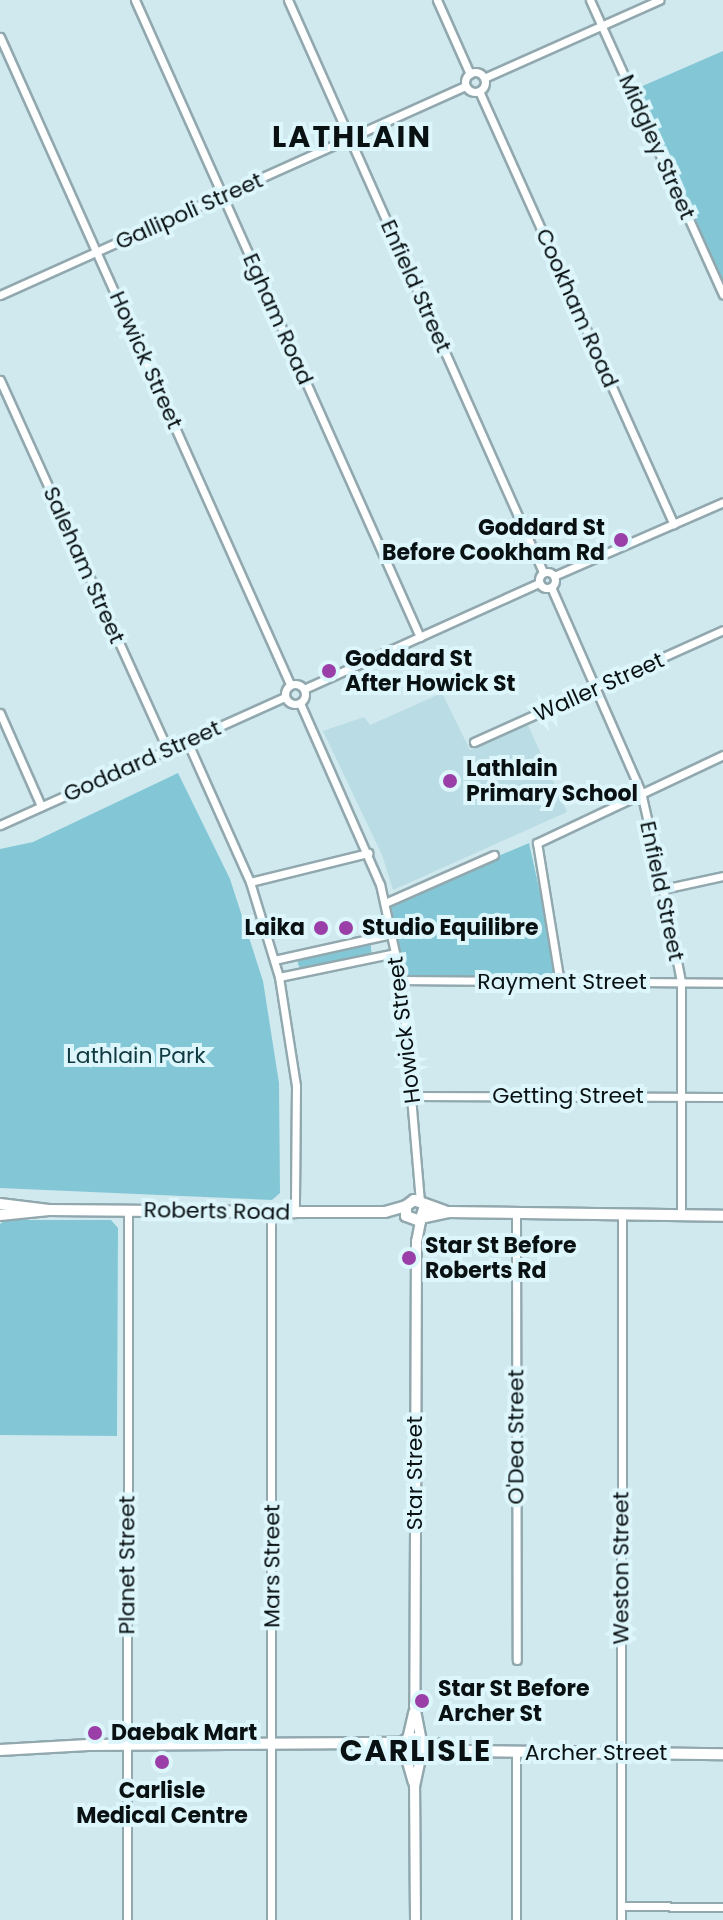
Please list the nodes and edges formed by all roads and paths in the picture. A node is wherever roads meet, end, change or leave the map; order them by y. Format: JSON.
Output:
{"nodes":[{"id":1,"x":135,"y":0,"type":"edge"},
{"id":2,"x":288,"y":0,"type":"edge"},
{"id":3,"x":437,"y":0,"type":"edge"},
{"id":4,"x":590,"y":0,"type":"edge"},
{"id":5,"x":659,"y":0,"type":"edge"},
{"id":6,"x":602,"y":26,"type":"junction"},
{"id":7,"x":0,"y":37,"type":"edge"},
{"id":8,"x":470,"y":74,"type":"junction"},
{"id":9,"x":484,"y":78,"type":"junction"},
{"id":10,"x":465,"y":86,"type":"junction"},
{"id":11,"x":479,"y":91,"type":"junction"},
{"id":12,"x":349,"y":139,"type":"junction"},
{"id":13,"x":223,"y":195,"type":"junction"},
{"id":14,"x":97,"y":252,"type":"junction"},
{"id":15,"x":723,"y":294,"type":"edge"},
{"id":16,"x":0,"y":295,"type":"edge"},
{"id":17,"x":0,"y":380,"type":"edge"},
{"id":18,"x":723,"y":502,"type":"edge"},
{"id":19,"x":674,"y":524,"type":"junction"},
{"id":20,"x":543,"y":572,"type":"junction"},
{"id":21,"x":554,"y":576,"type":"junction"},
{"id":22,"x":539,"y":583,"type":"junction"},
{"id":23,"x":551,"y":587,"type":"junction"},
{"id":24,"x":723,"y":630,"type":"edge"},
{"id":25,"x":420,"y":637,"type":"junction"},
{"id":26,"x":290,"y":684,"type":"junction"},
{"id":27,"x":304,"y":689,"type":"junction"},
{"id":28,"x":596,"y":689,"type":"junction"},
{"id":29,"x":285,"y":697,"type":"junction"},
{"id":30,"x":300,"y":703,"type":"junction"},
{"id":31,"x":0,"y":713,"type":"edge"},
{"id":32,"x":187,"y":741,"type":"junction"},
{"id":33,"x":474,"y":742,"type":"dead end"},
{"id":34,"x":168,"y":750,"type":"junction"},
{"id":35,"x":723,"y":755,"type":"edge"},
{"id":36,"x":641,"y":792,"type":"junction"},
{"id":37,"x":41,"y":806,"type":"junction"},
{"id":38,"x":0,"y":825,"type":"edge"},
{"id":39,"x":368,"y":853,"type":"junction"},
{"id":40,"x":494,"y":855,"type":"dead end"},
{"id":41,"x":723,"y":876,"type":"edge"},
{"id":42,"x":250,"y":882,"type":"junction"},
{"id":43,"x":663,"y":889,"type":"junction"},
{"id":44,"x":385,"y":903,"type":"junction"},
{"id":45,"x":391,"y":934,"type":"junction"},
{"id":46,"x":370,"y":938,"type":"junction"},
{"id":47,"x":395,"y":953,"type":"junction"},
{"id":48,"x":298,"y":956,"type":"junction"},
{"id":49,"x":372,"y":958,"type":"junction"},
{"id":50,"x":274,"y":960,"type":"junction"},
{"id":51,"x":302,"y":972,"type":"junction"},
{"id":52,"x":279,"y":977,"type":"junction"},
{"id":53,"x":401,"y":980,"type":"junction"},
{"id":54,"x":681,"y":982,"type":"junction"},
{"id":55,"x":560,"y":983,"type":"junction"},
{"id":56,"x":723,"y":983,"type":"edge"},
{"id":57,"x":413,"y":1096,"type":"junction"},
{"id":58,"x":680,"y":1097,"type":"junction"},
{"id":59,"x":723,"y":1097,"type":"edge"},
{"id":60,"x":0,"y":1204,"type":"edge"},
{"id":61,"x":49,"y":1210,"type":"junction"},
{"id":62,"x":128,"y":1211,"type":"junction"},
{"id":63,"x":271,"y":1212,"type":"junction"},
{"id":64,"x":295,"y":1212,"type":"junction"},
{"id":65,"x":415,"y":1212,"type":"junction"},
{"id":66,"x":516,"y":1214,"type":"junction"},
{"id":67,"x":0,"y":1215,"type":"edge"},
{"id":68,"x":681,"y":1215,"type":"junction"},
{"id":69,"x":622,"y":1216,"type":"junction"},
{"id":70,"x":723,"y":1216,"type":"edge"},
{"id":71,"x":517,"y":1660,"type":"dead end"},
{"id":72,"x":414,"y":1705,"type":"junction"},
{"id":73,"x":405,"y":1741,"type":"junction"},
{"id":74,"x":3,"y":1746,"type":"edge"},
{"id":75,"x":128,"y":1748,"type":"junction"},
{"id":76,"x":272,"y":1748,"type":"junction"},
{"id":77,"x":421,"y":1750,"type":"junction"},
{"id":78,"x":620,"y":1750,"type":"junction"},
{"id":79,"x":516,"y":1751,"type":"junction"},
{"id":80,"x":723,"y":1751,"type":"edge"},
{"id":81,"x":404,"y":1757,"type":"junction"},
{"id":82,"x":414,"y":1786,"type":"junction"},
{"id":83,"x":621,"y":1906,"type":"junction"},
{"id":84,"x":723,"y":1907,"type":"edge"},
{"id":85,"x":127,"y":1920,"type":"edge"},
{"id":86,"x":271,"y":1920,"type":"edge"},
{"id":87,"x":415,"y":1920,"type":"edge"},
{"id":88,"x":516,"y":1920,"type":"edge"},
{"id":89,"x":621,"y":1920,"type":"edge"}],
"edges":[{"from":1,"to":13,"type":"street","name":"Egham Road"},
{"from":2,"to":12,"type":"street","name":"Enfield Street"},
{"from":3,"to":8,"type":"street"},
{"from":4,"to":6,"type":"street","name":"Midgley Street"},
{"from":5,"to":6,"type":"street"},
{"from":6,"to":9,"type":"street"},
{"from":6,"to":15,"type":"street","name":"Midgley Street"},
{"from":7,"to":14,"type":"street","name":"Howick Street"},
{"from":8,"to":9,"type":"street"},
{"from":8,"to":10,"type":"street"},
{"from":9,"to":11,"type":"street"},
{"from":10,"to":11,"type":"street"},
{"from":10,"to":12,"type":"street","name":"Gallipoli Street"},
{"from":11,"to":19,"type":"street","name":"Cookham Road"},
{"from":12,"to":13,"type":"street","name":"Gallipoli Street"},
{"from":12,"to":20,"type":"street","name":"Enfield Street"},
{"from":13,"to":14,"type":"street","name":"Gallipoli Street"},
{"from":13,"to":25,"type":"street","name":"Egham Road"},
{"from":14,"to":16,"type":"street","name":"Gallipoli Street"},
{"from":14,"to":26,"type":"street","name":"Howick Street"},
{"from":17,"to":34,"type":"street","name":"Saleham Street"},
{"from":18,"to":19,"type":"street"},
{"from":19,"to":21,"type":"street"},
{"from":20,"to":21,"type":"street"},
{"from":20,"to":22,"type":"street"},
{"from":21,"to":23,"type":"street"},
{"from":22,"to":23,"type":"street"},
{"from":22,"to":25,"type":"street"},
{"from":23,"to":28,"type":"street","name":"Enfield Street"},
{"from":24,"to":28,"type":"street","name":"Waller Street"},
{"from":25,"to":27,"type":"street"},
{"from":26,"to":27,"type":"street"},
{"from":26,"to":29,"type":"street"},
{"from":27,"to":30,"type":"street"},
{"from":28,"to":33,"type":"street","name":"Waller Street"},
{"from":28,"to":36,"type":"street","name":"Enfield Street"},
{"from":29,"to":30,"type":"street"},
{"from":29,"to":32,"type":"street","name":"Goddard Street"},
{"from":30,"to":39,"type":"street","name":"Howick Street"},
{"from":31,"to":37,"type":"street"},
{"from":32,"to":34,"type":"street","name":"Goddard Street"},
{"from":32,"to":42,"type":"street"},
{"from":34,"to":37,"type":"street","name":"Goddard Street"},
{"from":35,"to":36,"type":"street"},
{"from":36,"to":43,"type":"street","name":"Enfield Street"},
{"from":36,"to":55,"type":"street"},
{"from":37,"to":38,"type":"street","name":"Goddard Street"},
{"from":39,"to":42,"type":"street"},
{"from":39,"to":44,"type":"street","name":"Howick Street"},
{"from":40,"to":44,"type":"street"},
{"from":41,"to":43,"type":"street"},
{"from":42,"to":50,"type":"street"},
{"from":43,"to":54,"type":"street","name":"Enfield Street"},
{"from":44,"to":45,"type":"street","name":"Howick Street"},
{"from":45,"to":46,"type":"street"},
{"from":45,"to":47,"type":"street","name":"Howick Street"},
{"from":46,"to":48,"type":"street"},
{"from":46,"to":49,"type":"street"},
{"from":47,"to":49,"type":"street"},
{"from":47,"to":53,"type":"street","name":"Howick Street"},
{"from":48,"to":50,"type":"street"},
{"from":48,"to":51,"type":"street"},
{"from":49,"to":51,"type":"street"},
{"from":50,"to":52,"type":"street"},
{"from":51,"to":52,"type":"street"},
{"from":52,"to":64,"type":"street"},
{"from":53,"to":55,"type":"street","name":"Rayment Street"},
{"from":53,"to":57,"type":"street","name":"Howick Street"},
{"from":54,"to":55,"type":"street","name":"Rayment Street"},
{"from":54,"to":56,"type":"street","name":"Rayment Street"},
{"from":54,"to":58,"type":"street","name":"Enfield Street"},
{"from":57,"to":58,"type":"street","name":"Getting Street"},
{"from":57,"to":65,"type":"street","name":"Howick Street"},
{"from":58,"to":59,"type":"street","name":"Getting Street"},
{"from":58,"to":68,"type":"street","name":"Enfield Street"},
{"from":60,"to":61,"type":"main road","name":"Roberts Road"},
{"from":61,"to":62,"type":"main road","name":"Roberts Road"},
{"from":61,"to":67,"type":"main road","name":"Roberts Road"},
{"from":62,"to":63,"type":"main road","name":"Roberts Road"},
{"from":62,"to":75,"type":"street","name":"Planet Street"},
{"from":63,"to":64,"type":"main road","name":"Roberts Road"},
{"from":63,"to":76,"type":"street","name":"Mars Street"},
{"from":64,"to":65,"type":"main road","name":"Roberts Road"},
{"from":65,"to":66,"type":"main road","name":"Roberts Road"},
{"from":65,"to":72,"type":"street","name":"Star Street"},
{"from":66,"to":69,"type":"main road","name":"Roberts Road"},
{"from":66,"to":71,"type":"street","name":"O'Dea Street"},
{"from":68,"to":69,"type":"main road","name":"Roberts Road"},
{"from":68,"to":70,"type":"main road","name":"Roberts Road"},
{"from":69,"to":78,"type":"street","name":"Weston Street"},
{"from":72,"to":73,"type":"street","name":"Star Street"},
{"from":72,"to":77,"type":"street","name":"Star Street"},
{"from":73,"to":76,"type":"main road"},
{"from":73,"to":77,"type":"main road"},
{"from":73,"to":81,"type":"main road"},
{"from":74,"to":75,"type":"main road"},
{"from":75,"to":76,"type":"main road"},
{"from":75,"to":85,"type":"street","name":"Planet Street"},
{"from":76,"to":81,"type":"main road"},
{"from":76,"to":86,"type":"street","name":"Mars Street"},
{"from":77,"to":79,"type":"main road","name":"Archer Street"},
{"from":77,"to":81,"type":"main road"},
{"from":77,"to":82,"type":"street","name":"Star Street"},
{"from":78,"to":79,"type":"main road","name":"Archer Street"},
{"from":78,"to":80,"type":"main road","name":"Archer Street"},
{"from":78,"to":83,"type":"street","name":"Weston Street"},
{"from":79,"to":88,"type":"street"},
{"from":81,"to":82,"type":"street","name":"Star Street"},
{"from":82,"to":87,"type":"street","name":"Star Street"},
{"from":83,"to":84,"type":"street"},
{"from":83,"to":89,"type":"street","name":"Weston Street"}]}
